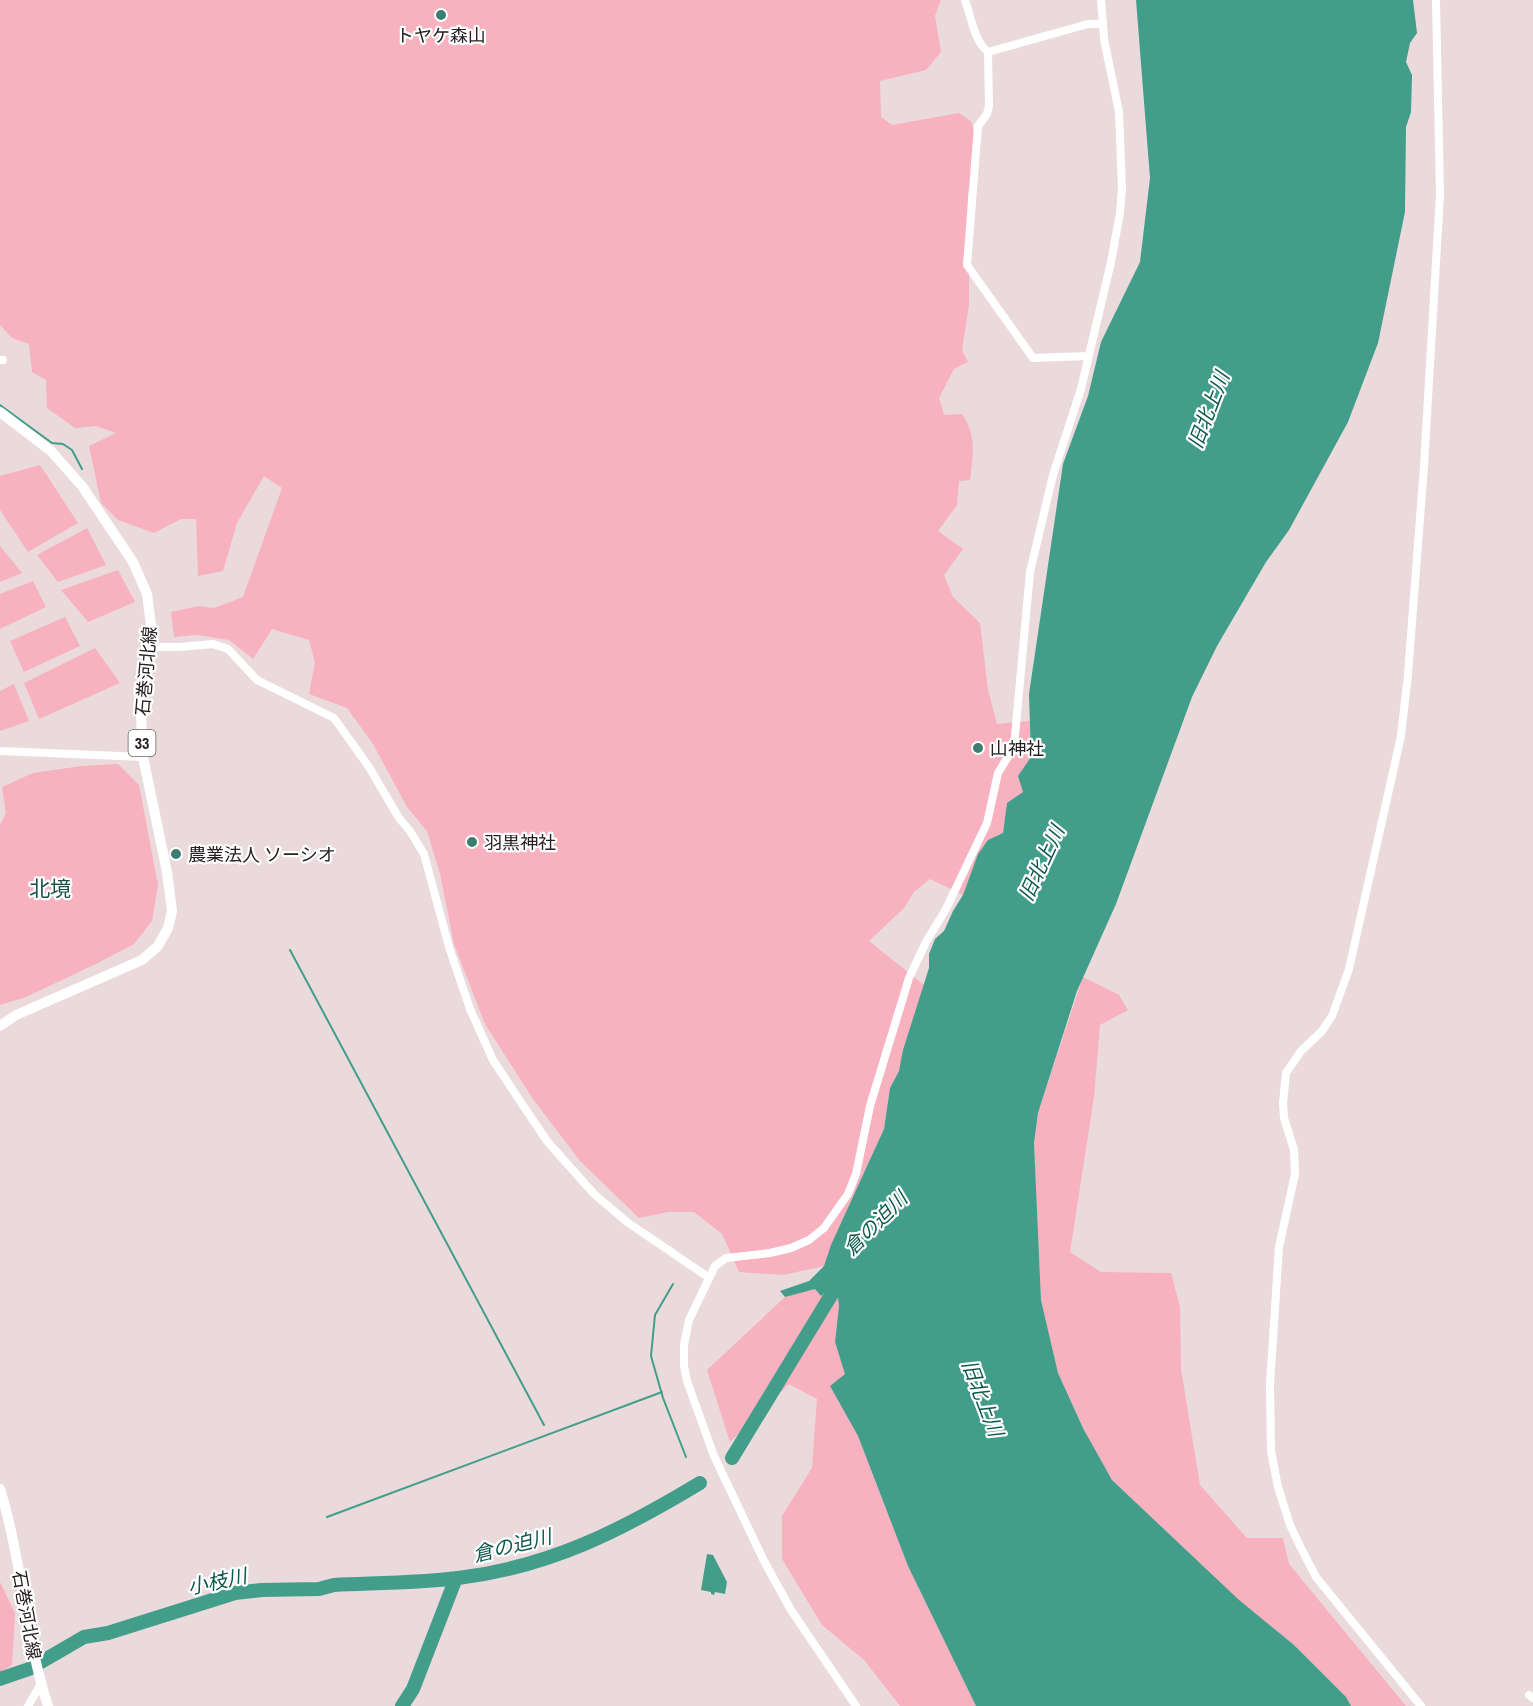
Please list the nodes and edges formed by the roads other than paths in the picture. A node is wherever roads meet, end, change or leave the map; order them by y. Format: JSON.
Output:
{"nodes":[{"id":1,"x":965,"y":0,"type":"edge"},
{"id":2,"x":1101,"y":0,"type":"edge"},
{"id":3,"x":1436,"y":0,"type":"edge"},
{"id":4,"x":1103,"y":24,"type":"junction"},
{"id":5,"x":988,"y":52,"type":"junction"},
{"id":6,"x":1088,"y":356,"type":"junction"},
{"id":7,"x":0,"y":412,"type":"edge"},
{"id":8,"x":150,"y":647,"type":"junction"},
{"id":9,"x":0,"y":751,"type":"edge"},
{"id":10,"x":143,"y":757,"type":"junction"},
{"id":11,"x":0,"y":1026,"type":"edge"},
{"id":12,"x":708,"y":1277,"type":"junction"},
{"id":13,"x":0,"y":1489,"type":"edge"},
{"id":14,"x":39,"y":1680,"type":"junction"},
{"id":15,"x":28,"y":1706,"type":"edge"},
{"id":16,"x":48,"y":1706,"type":"edge"},
{"id":17,"x":856,"y":1706,"type":"edge"},
{"id":18,"x":1421,"y":1706,"type":"edge"}],
"edges":[{"from":1,"to":5,"type":"street"},
{"from":2,"to":4,"type":"street"},
{"from":3,"to":18,"type":"street"},
{"from":4,"to":5,"type":"street"},
{"from":4,"to":6,"type":"street"},
{"from":5,"to":6,"type":"street"},
{"from":6,"to":12,"type":"street"},
{"from":7,"to":8,"type":"main road","name":"石巻河北線","number":"33"},
{"from":8,"to":10,"type":"main road","name":"石巻河北線","number":"33"},
{"from":8,"to":12,"type":"street"},
{"from":9,"to":10,"type":"street"},
{"from":10,"to":11,"type":"main road","name":"石巻河北線","number":"33"},
{"from":12,"to":17,"type":"street"},
{"from":13,"to":14,"type":"main road","name":"石巻河北線"},
{"from":14,"to":15,"type":"street"},
{"from":14,"to":16,"type":"main road","name":"石巻河北線"}]}
